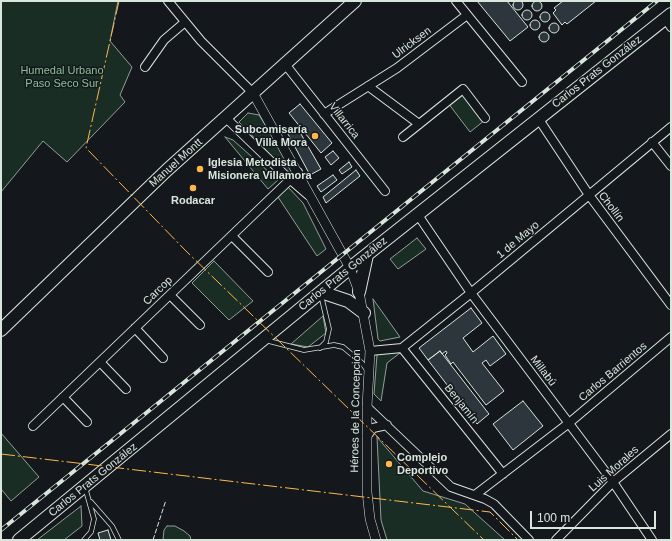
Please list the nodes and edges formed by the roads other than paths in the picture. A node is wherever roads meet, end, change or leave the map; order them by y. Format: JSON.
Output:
{"nodes":[{"id":1,"x":168,"y":1,"type":"edge"},
{"id":2,"x":355,"y":1,"type":"edge"},
{"id":3,"x":456,"y":1,"type":"edge"},
{"id":4,"x":467,"y":15,"type":"junction"},
{"id":5,"x":669,"y":20,"type":"edge"},
{"id":6,"x":185,"y":22,"type":"junction"},
{"id":7,"x":285,"y":64,"type":"junction"},
{"id":8,"x":144,"y":67,"type":"dead end"},
{"id":9,"x":522,"y":82,"type":"dead end"},
{"id":10,"x":368,"y":86,"type":"junction"},
{"id":11,"x":253,"y":93,"type":"junction"},
{"id":12,"x":324,"y":114,"type":"junction"},
{"id":13,"x":226,"y":118,"type":"junction"},
{"id":14,"x":485,"y":118,"type":"dead end"},
{"id":15,"x":538,"y":118,"type":"junction"},
{"id":16,"x":419,"y":124,"type":"junction"},
{"id":17,"x":671,"y":127,"type":"edge"},
{"id":18,"x":403,"y":137,"type":"dead end"},
{"id":19,"x":652,"y":142,"type":"junction"},
{"id":20,"x":671,"y":166,"type":"edge"},
{"id":21,"x":298,"y":172,"type":"junction"},
{"id":22,"x":290,"y":180,"type":"junction"},
{"id":23,"x":385,"y":191,"type":"dead end"},
{"id":24,"x":589,"y":195,"type":"junction"},
{"id":25,"x":312,"y":198,"type":"junction"},
{"id":26,"x":418,"y":215,"type":"junction"},
{"id":27,"x":232,"y":236,"type":"junction"},
{"id":28,"x":367,"y":255,"type":"junction"},
{"id":29,"x":350,"y":268,"type":"junction"},
{"id":30,"x":268,"y":272,"type":"dead end"},
{"id":31,"x":321,"y":292,"type":"junction"},
{"id":32,"x":359,"y":292,"type":"junction"},
{"id":33,"x":471,"y":293,"type":"junction"},
{"id":34,"x":170,"y":294,"type":"junction"},
{"id":35,"x":671,"y":305,"type":"edge"},
{"id":36,"x":364,"y":313,"type":"junction"},
{"id":37,"x":200,"y":325,"type":"dead end"},
{"id":38,"x":135,"y":328,"type":"junction"},
{"id":39,"x":1,"y":330,"type":"edge"},
{"id":40,"x":671,"y":337,"type":"edge"},
{"id":41,"x":263,"y":340,"type":"junction"},
{"id":42,"x":320,"y":348,"type":"junction"},
{"id":43,"x":402,"y":348,"type":"junction"},
{"id":44,"x":370,"y":351,"type":"junction"},
{"id":45,"x":163,"y":358,"type":"dead end"},
{"id":46,"x":100,"y":362,"type":"junction"},
{"id":47,"x":370,"y":375,"type":"junction"},
{"id":48,"x":126,"y":389,"type":"dead end"},
{"id":49,"x":62,"y":397,"type":"junction"},
{"id":50,"x":367,"y":407,"type":"junction"},
{"id":51,"x":87,"y":422,"type":"dead end"},
{"id":52,"x":569,"y":423,"type":"junction"},
{"id":53,"x":387,"y":424,"type":"junction"},
{"id":54,"x":32,"y":426,"type":"dead end"},
{"id":55,"x":671,"y":434,"type":"edge"},
{"id":56,"x":367,"y":436,"type":"junction"},
{"id":57,"x":502,"y":474,"type":"junction"},
{"id":58,"x":613,"y":482,"type":"junction"},
{"id":59,"x":85,"y":486,"type":"junction"},
{"id":60,"x":475,"y":495,"type":"junction"},
{"id":61,"x":89,"y":501,"type":"junction"},
{"id":62,"x":20,"y":540,"type":"edge"},
{"id":63,"x":84,"y":540,"type":"edge"},
{"id":64,"x":119,"y":540,"type":"edge"},
{"id":65,"x":376,"y":540,"type":"edge"},
{"id":66,"x":529,"y":540,"type":"edge"},
{"id":67,"x":556,"y":540,"type":"edge"},
{"id":68,"x":652,"y":540,"type":"edge"}],
"edges":[{"from":1,"to":6,"type":"street","name":"Héroes de la Concepción"},
{"from":2,"to":7,"type":"main road","name":"Manuel Montt"},
{"from":3,"to":4,"type":"street"},
{"from":4,"to":9,"type":"street"},
{"from":4,"to":10,"type":"street","name":"Ulricksen"},
{"from":5,"to":15,"type":"main road","name":"Carlos Prats González"},
{"from":6,"to":8,"type":"street"},
{"from":6,"to":11,"type":"street","name":"Héroes de la Concepción"},
{"from":7,"to":11,"type":"main road","name":"Manuel Montt"},
{"from":7,"to":12,"type":"street","name":"Villarrica"},
{"from":10,"to":12,"type":"street","name":"Ulricksen"},
{"from":10,"to":16,"type":"street"},
{"from":11,"to":13,"type":"main road","name":"Manuel Montt"},
{"from":11,"to":21,"type":"street","name":"Héroes de la Concepción"},
{"from":12,"to":23,"type":"street","name":"Villarrica"},
{"from":13,"to":22,"type":"street","name":"Héroes de la Concepción"},
{"from":13,"to":39,"type":"main road","name":"Manuel Montt"},
{"from":14,"to":16,"type":"street"},
{"from":15,"to":24,"type":"street","name":"Chollín"},
{"from":15,"to":26,"type":"main road","name":"Carlos Prats González"},
{"from":16,"to":18,"type":"street"},
{"from":17,"to":19,"type":"street","name":"1 de Mayo"},
{"from":19,"to":20,"type":"street"},
{"from":19,"to":24,"type":"street","name":"1 de Mayo"},
{"from":21,"to":22,"type":"street","name":"Carcop"},
{"from":21,"to":25,"type":"street","name":"Héroes de la Concepción"},
{"from":22,"to":25,"type":"street","name":"Héroes de la Concepción"},
{"from":22,"to":27,"type":"street","name":"Carcop"},
{"from":24,"to":33,"type":"street","name":"1 de Mayo"},
{"from":24,"to":35,"type":"street","name":"Chollín"},
{"from":25,"to":29,"type":"street","name":"Héroes de la Concepción"},
{"from":26,"to":28,"type":"main road","name":"Carlos Prats González"},
{"from":26,"to":33,"type":"street","name":"Millabú"},
{"from":27,"to":30,"type":"street"},
{"from":27,"to":34,"type":"street","name":"Carcop"},
{"from":28,"to":29,"type":"main road","name":"Carlos Prats González"},
{"from":28,"to":32,"type":"main road"},
{"from":29,"to":31,"type":"main road","name":"Carlos Prats González"},
{"from":29,"to":32,"type":"street","name":"Héroes de la Concepción"},
{"from":31,"to":36,"type":"main road"},
{"from":31,"to":41,"type":"main road","name":"Carlos Prats González"},
{"from":31,"to":42,"type":"lane"},
{"from":32,"to":36,"type":"street","name":"Héroes de la Concepción"},
{"from":33,"to":43,"type":"street","name":"1 de Mayo"},
{"from":33,"to":52,"type":"street","name":"Millabú"},
{"from":34,"to":37,"type":"street"},
{"from":34,"to":38,"type":"street","name":"Carcop"},
{"from":36,"to":44,"type":"street","name":"Héroes de la Concepción"},
{"from":38,"to":45,"type":"street"},
{"from":38,"to":46,"type":"street","name":"Carcop"},
{"from":40,"to":52,"type":"street","name":"Carlos Barrientos"},
{"from":41,"to":42,"type":"lane"},
{"from":41,"to":59,"type":"main road","name":"Carlos Prats González"},
{"from":42,"to":47,"type":"lane"},
{"from":43,"to":44,"type":"street"},
{"from":43,"to":57,"type":"street","name":"Benjamín"},
{"from":44,"to":47,"type":"street","name":"Héroes de la Concepción"},
{"from":46,"to":48,"type":"street"},
{"from":46,"to":49,"type":"street","name":"Carcop"},
{"from":47,"to":50,"type":"street","name":"Héroes de la Concepción"},
{"from":49,"to":51,"type":"street"},
{"from":49,"to":54,"type":"street","name":"Carcop"},
{"from":50,"to":53,"type":"street"},
{"from":50,"to":56,"type":"street","name":"Héroes de la Concepción"},
{"from":52,"to":57,"type":"street","name":"Carlos Barrientos"},
{"from":52,"to":58,"type":"street","name":"Millabú"},
{"from":53,"to":56,"type":"street"},
{"from":53,"to":60,"type":"street"},
{"from":55,"to":58,"type":"street","name":"Luis Morales"},
{"from":56,"to":65,"type":"street","name":"Héroes de la Concepción"},
{"from":57,"to":60,"type":"street","name":"Carlos Barrientos"},
{"from":58,"to":67,"type":"street","name":"Luis Morales"},
{"from":58,"to":68,"type":"street","name":"Millabú"},
{"from":59,"to":61,"type":"lane"},
{"from":59,"to":62,"type":"main road","name":"Carlos Prats González"},
{"from":60,"to":66,"type":"street"},
{"from":61,"to":63,"type":"lane"},
{"from":61,"to":64,"type":"lane"}]}
